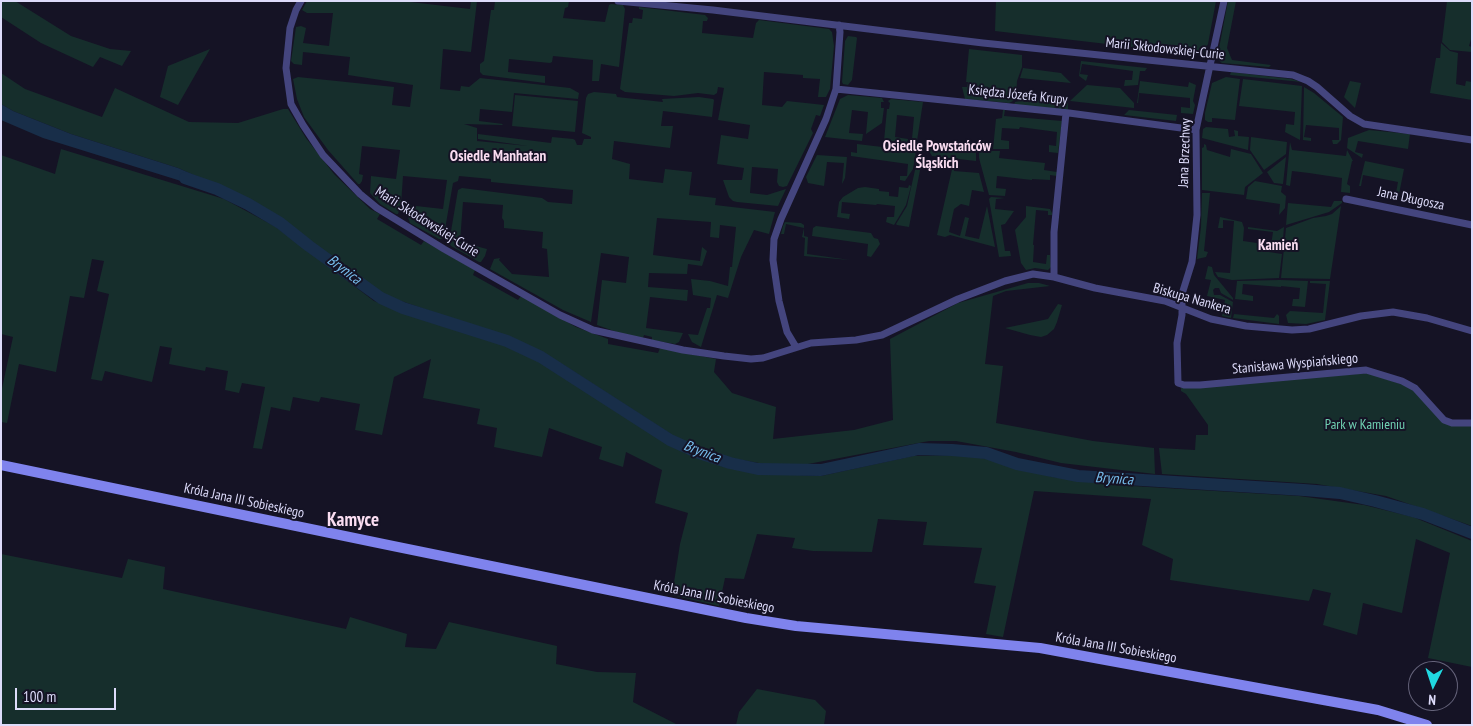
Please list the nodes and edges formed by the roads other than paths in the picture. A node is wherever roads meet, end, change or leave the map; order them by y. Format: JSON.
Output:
{"nodes":[{"id":1,"x":301,"y":1,"type":"edge"},
{"id":2,"x":618,"y":1,"type":"edge"},
{"id":3,"x":1224,"y":1,"type":"edge"},
{"id":4,"x":839,"y":26,"type":"junction"},
{"id":5,"x":1210,"y":66,"type":"junction"},
{"id":6,"x":836,"y":89,"type":"junction"},
{"id":7,"x":1066,"y":113,"type":"junction"},
{"id":8,"x":1196,"y":130,"type":"junction"},
{"id":9,"x":1472,"y":140,"type":"edge"},
{"id":10,"x":1346,"y":199,"type":"dead end"},
{"id":11,"x":1472,"y":225,"type":"edge"},
{"id":12,"x":1054,"y":277,"type":"junction"},
{"id":13,"x":1182,"y":308,"type":"junction"},
{"id":14,"x":1472,"y":331,"type":"edge"},
{"id":15,"x":796,"y":347,"type":"junction"},
{"id":16,"x":683,"y":350,"type":"joint"},
{"id":17,"x":1472,"y":423,"type":"edge"},
{"id":18,"x":1,"y":465,"type":"edge"},
{"id":19,"x":1427,"y":725,"type":"edge"}],
"edges":[{"from":1,"to":16,"type":"street","name":"Marii Skłodowskiej-Curie"},
{"from":2,"to":4,"type":"street","name":"Marii Skłodowskiej-Curie"},
{"from":3,"to":5,"type":"street","name":"Jana Brzechwy"},
{"from":4,"to":5,"type":"street","name":"Marii Skłodowskiej-Curie"},
{"from":4,"to":6,"type":"street"},
{"from":5,"to":8,"type":"street","name":"Jana Brzechwy"},
{"from":5,"to":9,"type":"street","name":"Marii Skłodowskiej-Curie"},
{"from":6,"to":7,"type":"street","name":"Księdza Józefa Krupy"},
{"from":6,"to":15,"type":"street"},
{"from":7,"to":8,"type":"street","name":"Księdza Józefa Krupy"},
{"from":7,"to":12,"type":"street"},
{"from":8,"to":13,"type":"street","name":"Jana Brzechwy"},
{"from":10,"to":11,"type":"street","name":"Jana Długosza"},
{"from":12,"to":13,"type":"street","name":"Biskupa Nankera"},
{"from":12,"to":15,"type":"street","name":"Biskupa Nankera"},
{"from":13,"to":14,"type":"street","name":"Biskupa Nankera"},
{"from":13,"to":17,"type":"street","name":"Stanisława Wyspiańskiego"},
{"from":15,"to":16,"type":"street","name":"Biskupa Nankera"},
{"from":18,"to":19,"type":"street","name":"Króla Jana III Sobieskiego"}]}
